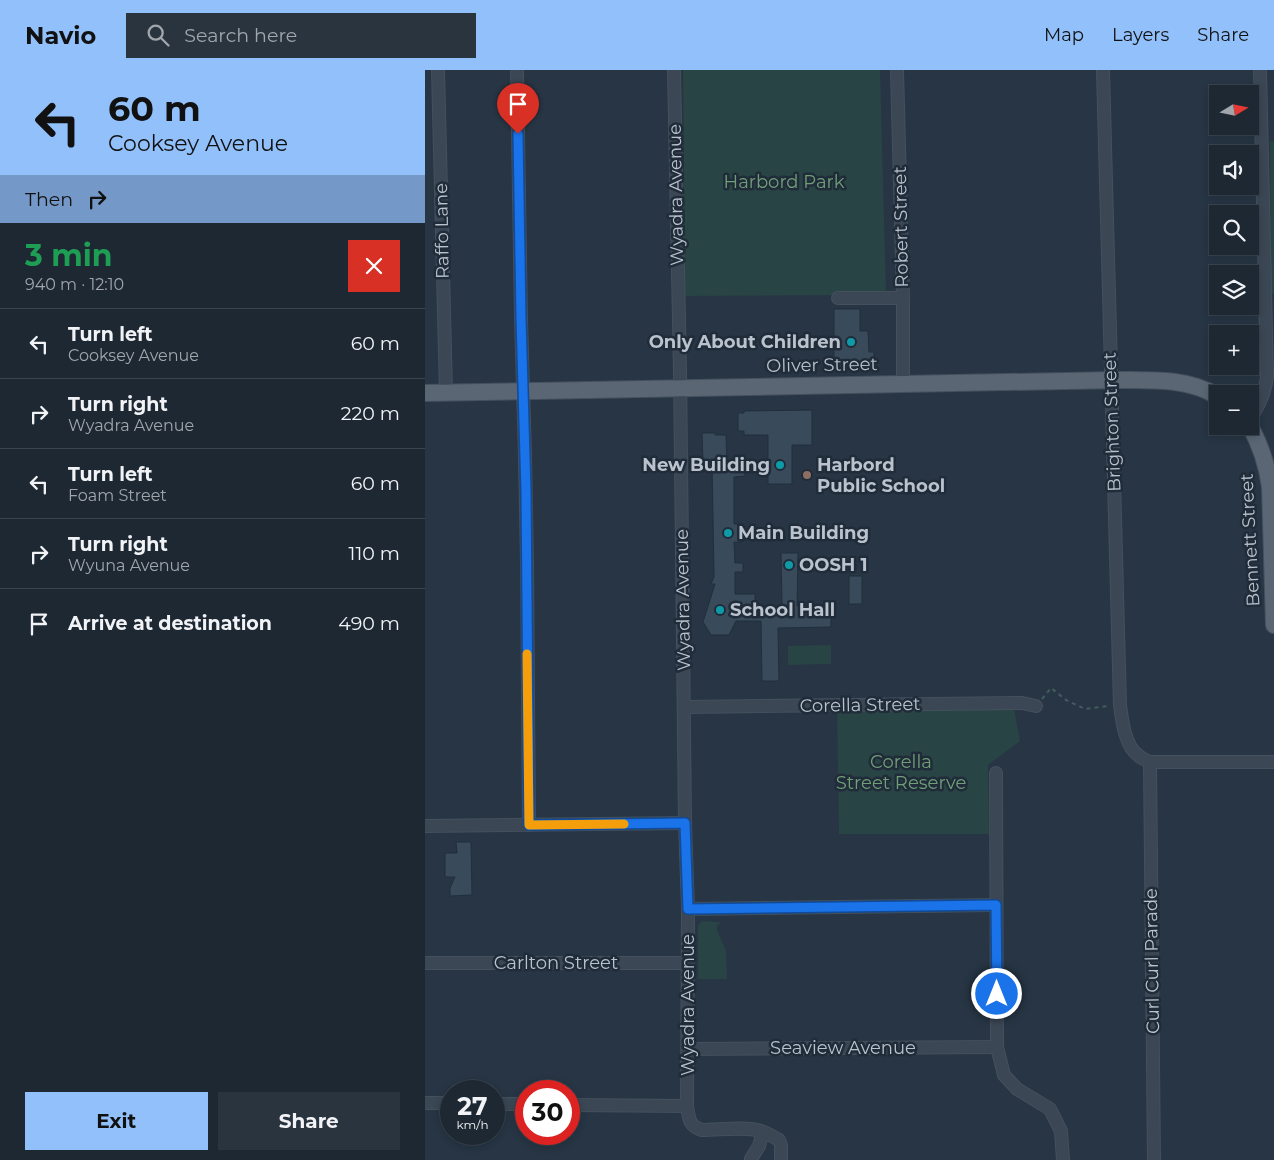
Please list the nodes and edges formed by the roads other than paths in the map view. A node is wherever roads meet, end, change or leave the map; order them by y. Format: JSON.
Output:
{"nodes":[{"id":1,"x":438,"y":70,"type":"edge"},
{"id":2,"x":517,"y":70,"type":"edge"},
{"id":3,"x":674,"y":70,"type":"edge"},
{"id":4,"x":897,"y":70,"type":"edge"},
{"id":5,"x":1103,"y":70,"type":"edge"},
{"id":6,"x":1260,"y":70,"type":"edge"},
{"id":7,"x":838,"y":298,"type":"dead end"},
{"id":8,"x":903,"y":298,"type":"junction"},
{"id":9,"x":1269,"y":301,"type":"edge"},
{"id":10,"x":1110,"y":380,"type":"junction"},
{"id":11,"x":903,"y":384,"type":"junction"},
{"id":12,"x":680,"y":388,"type":"junction"},
{"id":13,"x":523,"y":391,"type":"junction"},
{"id":14,"x":1209,"y":392,"type":"edge"},
{"id":15,"x":425,"y":393,"type":"edge"},
{"id":16,"x":446,"y":393,"type":"junction"},
{"id":17,"x":1259,"y":405,"type":"edge"},
{"id":18,"x":1255,"y":435,"type":"edge"},
{"id":19,"x":1274,"y":625,"type":"edge"},
{"id":20,"x":685,"y":706,"type":"junction"},
{"id":21,"x":1036,"y":706,"type":"dead end"},
{"id":22,"x":1150,"y":762,"type":"junction"},
{"id":23,"x":1274,"y":762,"type":"edge"},
{"id":24,"x":996,"y":773,"type":"dead end"},
{"id":25,"x":685,"y":823,"type":"junction"},
{"id":26,"x":529,"y":825,"type":"junction"},
{"id":27,"x":425,"y":826,"type":"edge"},
{"id":28,"x":996,"y":905,"type":"junction"},
{"id":29,"x":688,"y":909,"type":"junction"},
{"id":30,"x":425,"y":963,"type":"edge"},
{"id":31,"x":687,"y":963,"type":"junction"},
{"id":32,"x":997,"y":1047,"type":"junction"},
{"id":33,"x":688,"y":1049,"type":"junction"},
{"id":34,"x":425,"y":1103,"type":"edge"},
{"id":35,"x":440,"y":1103,"type":"edge"},
{"id":36,"x":580,"y":1105,"type":"edge"},
{"id":37,"x":687,"y":1106,"type":"junction"},
{"id":38,"x":765,"y":1133,"type":"junction"},
{"id":39,"x":751,"y":1158,"type":"dead end"},
{"id":40,"x":781,"y":1160,"type":"edge"},
{"id":41,"x":1063,"y":1160,"type":"edge"},
{"id":42,"x":1154,"y":1160,"type":"edge"}],
"edges":[{"from":1,"to":16,"type":"street","name":"Raffo Lane"},
{"from":2,"to":13,"type":"street"},
{"from":3,"to":12,"type":"street","name":"Wyadra Avenue"},
{"from":4,"to":8,"type":"street","name":"Robert Street"},
{"from":5,"to":10,"type":"street","name":"Brighton Street"},
{"from":6,"to":9,"type":"street"},
{"from":7,"to":8,"type":"street"},
{"from":8,"to":11,"type":"street","name":"Robert Street"},
{"from":9,"to":17,"type":"street"},
{"from":10,"to":11,"type":"main road","name":"Oliver Street"},
{"from":10,"to":14,"type":"main road","name":"Oliver Street"},
{"from":10,"to":22,"type":"street","name":"Brighton Street"},
{"from":11,"to":12,"type":"main road","name":"Oliver Street"},
{"from":12,"to":13,"type":"main road","name":"Oliver Street"},
{"from":12,"to":20,"type":"street","name":"Wyadra Avenue"},
{"from":13,"to":16,"type":"main road","name":"Oliver Street"},
{"from":13,"to":26,"type":"street"},
{"from":15,"to":16,"type":"main road","name":"Oliver Street"},
{"from":18,"to":19,"type":"main road","name":"Bennett Street"},
{"from":20,"to":21,"type":"street","name":"Corella Street"},
{"from":20,"to":25,"type":"street","name":"Wyadra Avenue"},
{"from":22,"to":23,"type":"street"},
{"from":22,"to":42,"type":"street","name":"Curl Curl Parade"},
{"from":24,"to":28,"type":"street"},
{"from":25,"to":26,"type":"street"},
{"from":25,"to":29,"type":"street","name":"Wyadra Avenue"},
{"from":26,"to":27,"type":"street"},
{"from":28,"to":29,"type":"street"},
{"from":28,"to":32,"type":"street"},
{"from":29,"to":31,"type":"street","name":"Wyadra Avenue"},
{"from":30,"to":31,"type":"street","name":"Carlton Street"},
{"from":31,"to":33,"type":"street","name":"Wyadra Avenue"},
{"from":32,"to":33,"type":"street","name":"Seaview Avenue"},
{"from":32,"to":41,"type":"street"},
{"from":33,"to":37,"type":"street","name":"Wyadra Avenue"},
{"from":34,"to":35,"type":"street"},
{"from":36,"to":37,"type":"street"},
{"from":37,"to":38,"type":"street","name":"Wyadra Avenue"},
{"from":38,"to":39,"type":"street"},
{"from":38,"to":40,"type":"street"}]}
